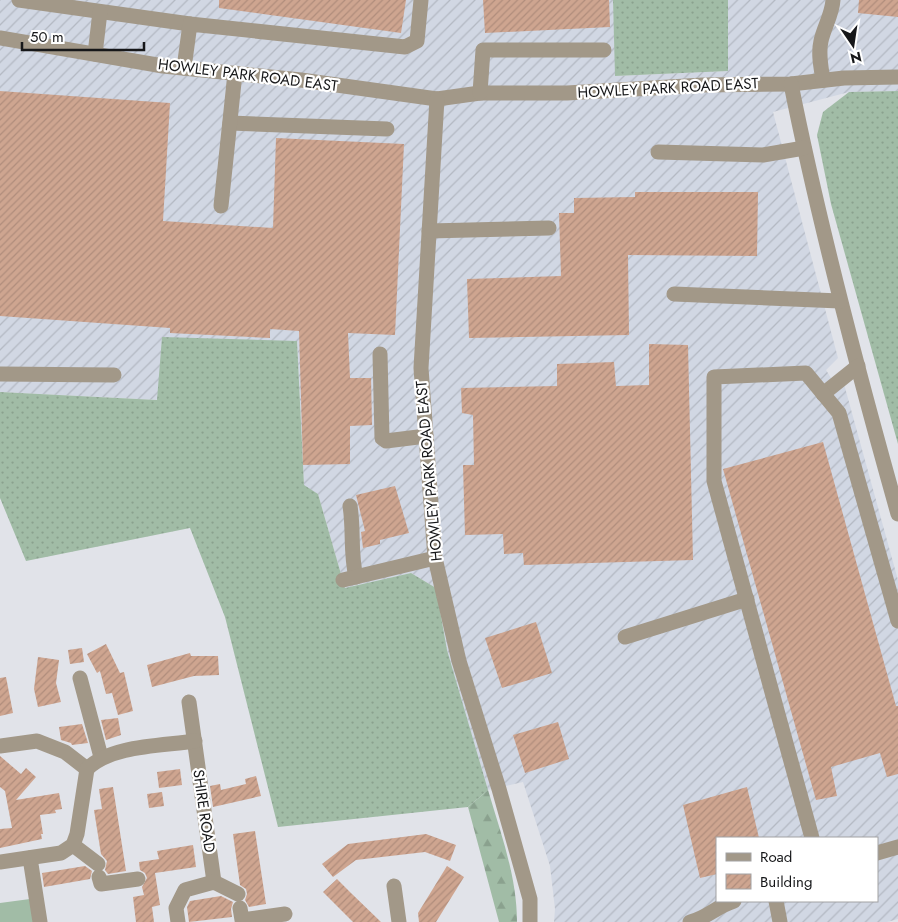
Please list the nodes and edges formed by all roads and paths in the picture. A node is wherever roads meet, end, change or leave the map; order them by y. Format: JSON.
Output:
{"nodes":[{"id":1,"x":19,"y":0,"type":"edge"},
{"id":2,"x":421,"y":0,"type":"edge"},
{"id":3,"x":833,"y":0,"type":"edge"},
{"id":4,"x":100,"y":12,"type":"junction"},
{"id":5,"x":190,"y":24,"type":"junction"},
{"id":6,"x":0,"y":38,"type":"edge"},
{"id":7,"x":604,"y":50,"type":"dead end"},
{"id":8,"x":95,"y":54,"type":"junction"},
{"id":9,"x":184,"y":68,"type":"junction"},
{"id":10,"x":235,"y":73,"type":"junction"},
{"id":11,"x":898,"y":77,"type":"edge"},
{"id":12,"x":823,"y":80,"type":"junction"},
{"id":13,"x":791,"y":84,"type":"junction"},
{"id":14,"x":480,"y":93,"type":"junction"},
{"id":15,"x":437,"y":99,"type":"junction"},
{"id":16,"x":230,"y":123,"type":"junction"},
{"id":17,"x":387,"y":129,"type":"dead end"},
{"id":18,"x":804,"y":148,"type":"junction"},
{"id":19,"x":658,"y":152,"type":"dead end"},
{"id":20,"x":221,"y":206,"type":"dead end"},
{"id":21,"x":549,"y":228,"type":"dead end"},
{"id":22,"x":429,"y":231,"type":"junction"},
{"id":23,"x":674,"y":294,"type":"dead end"},
{"id":24,"x":840,"y":301,"type":"junction"},
{"id":25,"x":380,"y":354,"type":"dead end"},
{"id":26,"x":858,"y":366,"type":"junction"},
{"id":27,"x":0,"y":374,"type":"edge"},
{"id":28,"x":114,"y":375,"type":"dead end"},
{"id":29,"x":823,"y":394,"type":"junction"},
{"id":30,"x":426,"y":436,"type":"junction"},
{"id":31,"x":350,"y":506,"type":"dead end"},
{"id":32,"x":898,"y":514,"type":"edge"},
{"id":33,"x":435,"y":558,"type":"junction"},
{"id":34,"x":747,"y":599,"type":"junction"},
{"id":35,"x":898,"y":621,"type":"edge"},
{"id":36,"x":624,"y":636,"type":"dead end"},
{"id":37,"x":80,"y":678,"type":"dead end"},
{"id":38,"x":189,"y":702,"type":"dead end"},
{"id":39,"x":195,"y":741,"type":"junction"},
{"id":40,"x":0,"y":746,"type":"edge"},
{"id":41,"x":101,"y":757,"type":"junction"},
{"id":42,"x":87,"y":769,"type":"junction"},
{"id":43,"x":812,"y":837,"type":"edge"},
{"id":44,"x":73,"y":845,"type":"junction"},
{"id":45,"x":898,"y":847,"type":"edge"},
{"id":46,"x":878,"y":853,"type":"edge"},
{"id":47,"x":30,"y":858,"type":"junction"},
{"id":48,"x":0,"y":862,"type":"edge"},
{"id":49,"x":138,"y":879,"type":"dead end"},
{"id":50,"x":214,"y":882,"type":"junction"},
{"id":51,"x":394,"y":886,"type":"dead end"},
{"id":52,"x":731,"y":902,"type":"edge"},
{"id":53,"x":776,"y":902,"type":"edge"},
{"id":54,"x":285,"y":914,"type":"dead end"},
{"id":55,"x":40,"y":922,"type":"edge"},
{"id":56,"x":178,"y":922,"type":"edge"},
{"id":57,"x":399,"y":922,"type":"edge"},
{"id":58,"x":530,"y":922,"type":"edge"},
{"id":59,"x":690,"y":922,"type":"edge"},
{"id":60,"x":780,"y":922,"type":"edge"}],
"edges":[{"from":1,"to":4,"type":"street"},
{"from":2,"to":5,"type":"street"},
{"from":3,"to":12,"type":"street"},
{"from":4,"to":5,"type":"street"},
{"from":4,"to":8,"type":"street"},
{"from":5,"to":9,"type":"street"},
{"from":6,"to":8,"type":"street","name":"HOWLEY PARK ROAD EAST"},
{"from":7,"to":14,"type":"street"},
{"from":8,"to":9,"type":"street","name":"HOWLEY PARK ROAD EAST"},
{"from":9,"to":10,"type":"street","name":"HOWLEY PARK ROAD EAST"},
{"from":10,"to":15,"type":"street","name":"HOWLEY PARK ROAD EAST"},
{"from":10,"to":16,"type":"street"},
{"from":11,"to":12,"type":"street","name":"HOWLEY PARK ROAD EAST"},
{"from":12,"to":13,"type":"street","name":"HOWLEY PARK ROAD EAST"},
{"from":13,"to":14,"type":"street","name":"HOWLEY PARK ROAD EAST"},
{"from":13,"to":18,"type":"street"},
{"from":14,"to":15,"type":"street","name":"HOWLEY PARK ROAD EAST"},
{"from":15,"to":22,"type":"street","name":"HOWLEY PARK ROAD EAST"},
{"from":16,"to":17,"type":"street"},
{"from":16,"to":20,"type":"street"},
{"from":18,"to":19,"type":"street"},
{"from":18,"to":24,"type":"street"},
{"from":21,"to":22,"type":"street"},
{"from":22,"to":30,"type":"street","name":"HOWLEY PARK ROAD EAST"},
{"from":23,"to":24,"type":"street"},
{"from":24,"to":26,"type":"street"},
{"from":25,"to":30,"type":"street"},
{"from":26,"to":29,"type":"street"},
{"from":26,"to":32,"type":"street"},
{"from":27,"to":28,"type":"street"},
{"from":29,"to":34,"type":"street"},
{"from":29,"to":35,"type":"street"},
{"from":30,"to":33,"type":"street","name":"HOWLEY PARK ROAD EAST"},
{"from":31,"to":33,"type":"street"},
{"from":33,"to":58,"type":"street","name":"HOWLEY PARK ROAD EAST"},
{"from":34,"to":36,"type":"street"},
{"from":34,"to":43,"type":"street"},
{"from":37,"to":41,"type":"street"},
{"from":38,"to":39,"type":"street","name":"SHIRE ROAD"},
{"from":39,"to":41,"type":"street"},
{"from":39,"to":50,"type":"street","name":"SHIRE ROAD"},
{"from":40,"to":42,"type":"street"},
{"from":41,"to":42,"type":"street"},
{"from":42,"to":44,"type":"street"},
{"from":44,"to":47,"type":"street"},
{"from":44,"to":49,"type":"street"},
{"from":45,"to":46,"type":"street"},
{"from":47,"to":48,"type":"street"},
{"from":47,"to":55,"type":"street"},
{"from":50,"to":54,"type":"street"},
{"from":50,"to":56,"type":"street"},
{"from":51,"to":57,"type":"street"},
{"from":52,"to":59,"type":"street"},
{"from":53,"to":60,"type":"street"}]}
